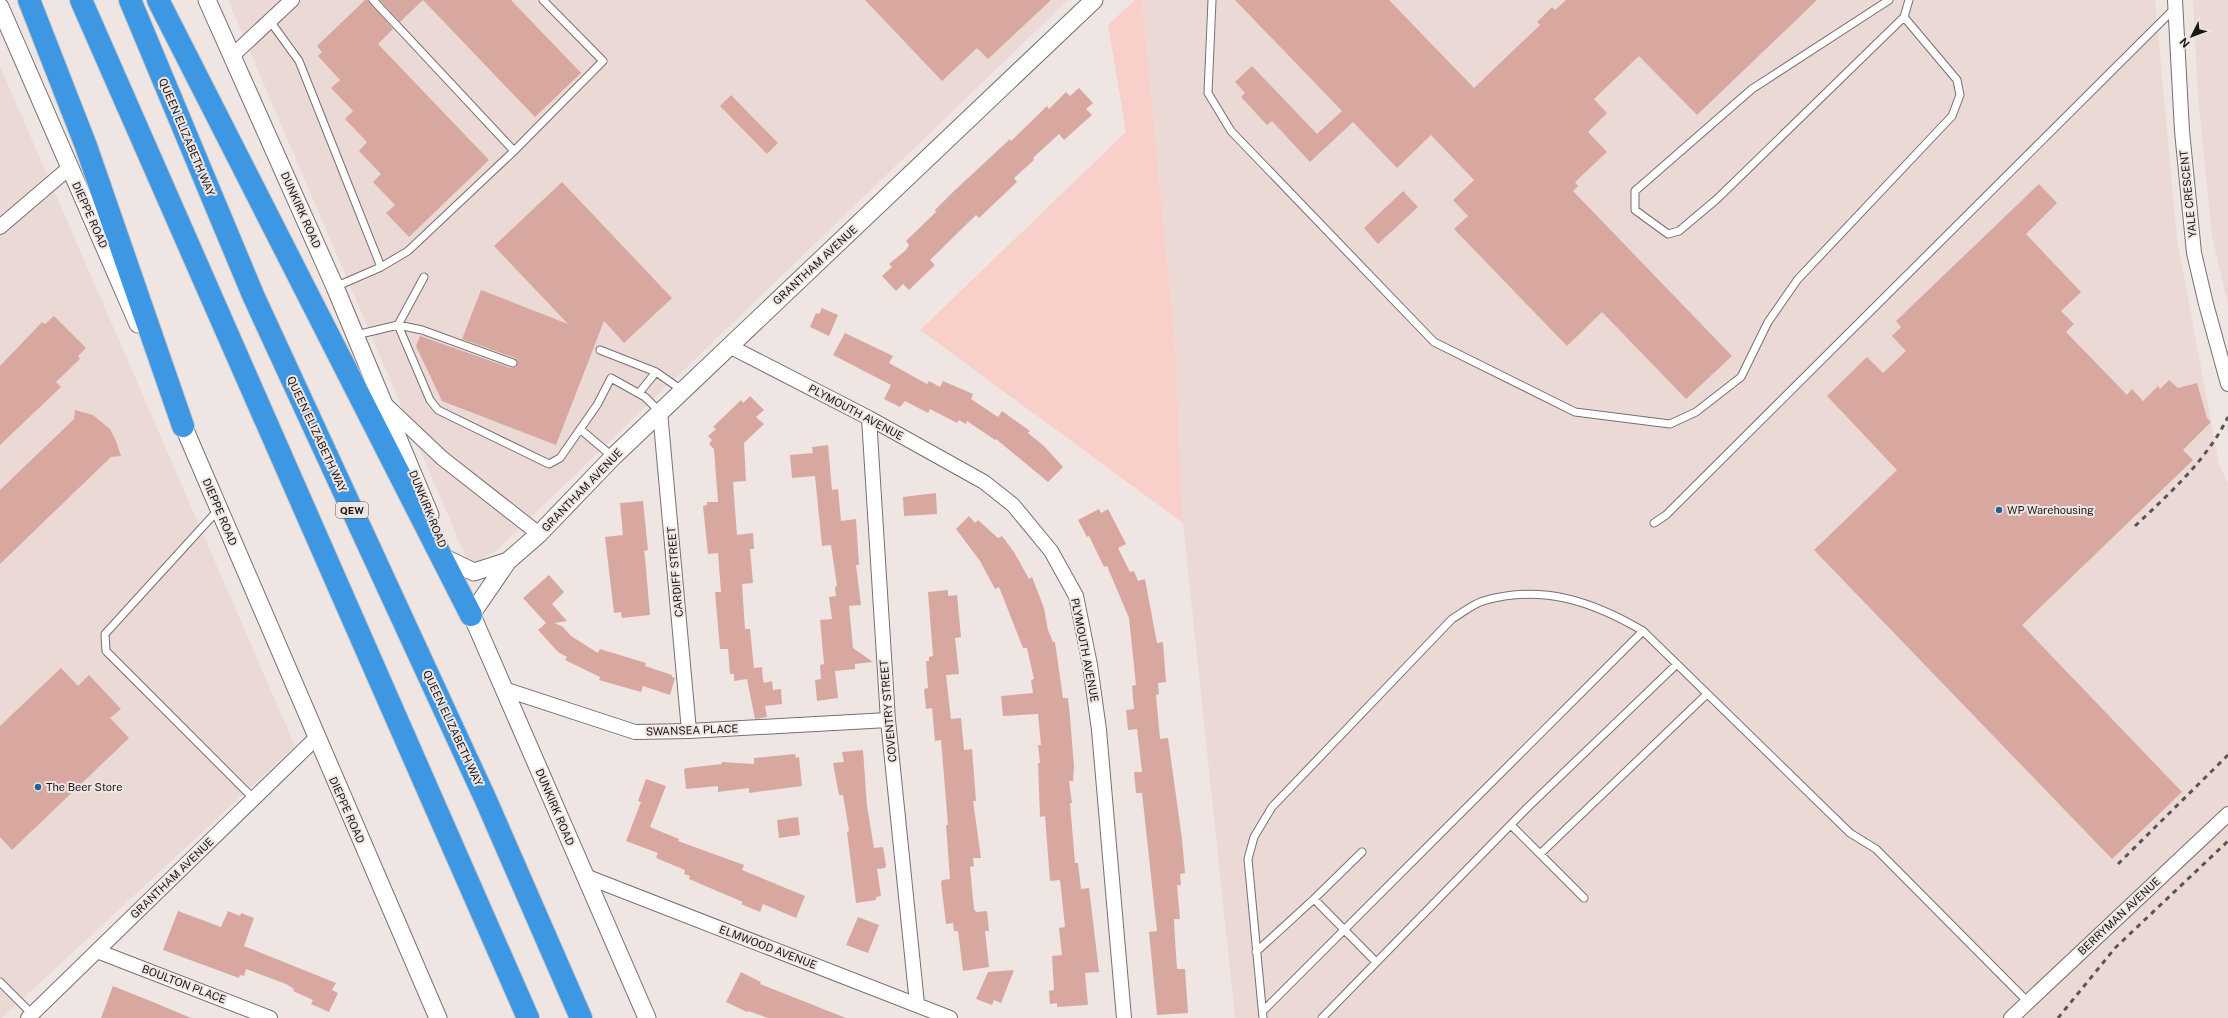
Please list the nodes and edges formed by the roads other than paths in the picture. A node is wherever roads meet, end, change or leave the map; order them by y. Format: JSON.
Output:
{"nodes":[{"id":1,"x":29,"y":0,"type":"edge"},
{"id":2,"x":81,"y":0,"type":"edge"},
{"id":3,"x":130,"y":0,"type":"edge"},
{"id":4,"x":158,"y":0,"type":"edge"},
{"id":5,"x":207,"y":0,"type":"edge"},
{"id":6,"x":292,"y":0,"type":"edge"},
{"id":7,"x":373,"y":0,"type":"edge"},
{"id":8,"x":543,"y":0,"type":"edge"},
{"id":9,"x":1094,"y":0,"type":"edge"},
{"id":10,"x":1212,"y":0,"type":"edge"},
{"id":11,"x":1889,"y":0,"type":"edge"},
{"id":12,"x":1909,"y":0,"type":"edge"},
{"id":13,"x":2175,"y":4,"type":"edge"},
{"id":14,"x":0,"y":7,"type":"edge"},
{"id":15,"x":1904,"y":17,"type":"junction"},
{"id":16,"x":270,"y":21,"type":"junction"},
{"id":17,"x":232,"y":56,"type":"junction"},
{"id":18,"x":514,"y":151,"type":"junction"},
{"id":19,"x":69,"y":168,"type":"junction"},
{"id":20,"x":0,"y":227,"type":"edge"},
{"id":21,"x":381,"y":267,"type":"junction"},
{"id":22,"x":424,"y":277,"type":"dead end"},
{"id":23,"x":335,"y":287,"type":"junction"},
{"id":24,"x":398,"y":325,"type":"junction"},
{"id":25,"x":356,"y":335,"type":"junction"},
{"id":26,"x":730,"y":346,"type":"junction"},
{"id":27,"x":600,"y":350,"type":"dead end"},
{"id":28,"x":513,"y":363,"type":"dead end"},
{"id":29,"x":656,"y":372,"type":"junction"},
{"id":30,"x":2228,"y":384,"type":"edge"},
{"id":31,"x":683,"y":391,"type":"junction"},
{"id":32,"x":639,"y":393,"type":"junction"},
{"id":33,"x":385,"y":404,"type":"junction"},
{"id":34,"x":660,"y":412,"type":"junction"},
{"id":35,"x":869,"y":418,"type":"junction"},
{"id":36,"x":183,"y":426,"type":"junction"},
{"id":37,"x":580,"y":430,"type":"junction"},
{"id":38,"x":613,"y":457,"type":"junction"},
{"id":39,"x":219,"y":508,"type":"junction"},
{"id":40,"x":1654,"y":523,"type":"dead end"},
{"id":41,"x":539,"y":534,"type":"junction"},
{"id":42,"x":443,"y":554,"type":"junction"},
{"id":43,"x":508,"y":561,"type":"junction"},
{"id":44,"x":471,"y":615,"type":"junction"},
{"id":45,"x":1643,"y":631,"type":"junction"},
{"id":46,"x":1677,"y":664,"type":"junction"},
{"id":47,"x":504,"y":689,"type":"junction"},
{"id":48,"x":1707,"y":694,"type":"junction"},
{"id":49,"x":888,"y":720,"type":"junction"},
{"id":50,"x":689,"y":732,"type":"junction"},
{"id":51,"x":316,"y":738,"type":"junction"},
{"id":52,"x":253,"y":798,"type":"junction"},
{"id":53,"x":2228,"y":814,"type":"edge"},
{"id":54,"x":1511,"y":825,"type":"junction"},
{"id":55,"x":1362,"y":852,"type":"dead end"},
{"id":56,"x":1540,"y":854,"type":"junction"},
{"id":57,"x":585,"y":876,"type":"junction"},
{"id":58,"x":1584,"y":898,"type":"dead end"},
{"id":59,"x":1314,"y":899,"type":"junction"},
{"id":60,"x":1344,"y":929,"type":"junction"},
{"id":61,"x":97,"y":951,"type":"junction"},
{"id":62,"x":1256,"y":952,"type":"junction"},
{"id":63,"x":1376,"y":962,"type":"junction"},
{"id":64,"x":0,"y":982,"type":"edge"},
{"id":65,"x":2028,"y":1002,"type":"junction"},
{"id":66,"x":917,"y":1004,"type":"junction"},
{"id":67,"x":1263,"y":1014,"type":"edge"},
{"id":68,"x":30,"y":1016,"type":"edge"},
{"id":69,"x":270,"y":1018,"type":"edge"},
{"id":70,"x":438,"y":1018,"type":"edge"},
{"id":71,"x":528,"y":1018,"type":"edge"},
{"id":72,"x":581,"y":1018,"type":"edge"},
{"id":73,"x":647,"y":1018,"type":"edge"},
{"id":74,"x":950,"y":1018,"type":"edge"},
{"id":75,"x":1124,"y":1018,"type":"edge"},
{"id":76,"x":1322,"y":1018,"type":"edge"},
{"id":77,"x":2011,"y":1018,"type":"edge"}],
"edges":[{"from":1,"to":36,"type":"highway"},
{"from":2,"to":71,"type":"highway"},
{"from":3,"to":72,"type":"highway","name":"QUEEN ELIZABETH WAY","number":"QEW"},
{"from":4,"to":42,"type":"highway"},
{"from":5,"to":17,"type":"street","name":"DUNKIRK ROAD"},
{"from":6,"to":16,"type":"street"},
{"from":7,"to":18,"type":"lane"},
{"from":8,"to":18,"type":"lane"},
{"from":9,"to":26,"type":"street","name":"GRANTHAM AVENUE"},
{"from":10,"to":15,"type":"lane"},
{"from":11,"to":15,"type":"lane"},
{"from":12,"to":15,"type":"lane"},
{"from":13,"to":30,"type":"street","name":"YALE CRESCENT"},
{"from":13,"to":40,"type":"lane"},
{"from":14,"to":19,"type":"street","name":"DIEPPE ROAD"},
{"from":16,"to":17,"type":"street"},
{"from":16,"to":21,"type":"lane"},
{"from":17,"to":23,"type":"street","name":"DUNKIRK ROAD"},
{"from":18,"to":21,"type":"lane"},
{"from":19,"to":20,"type":"street"},
{"from":19,"to":36,"type":"street","name":"DIEPPE ROAD"},
{"from":21,"to":23,"type":"lane"},
{"from":22,"to":24,"type":"lane"},
{"from":23,"to":25,"type":"street","name":"DUNKIRK ROAD"},
{"from":24,"to":25,"type":"lane"},
{"from":24,"to":28,"type":"lane"},
{"from":24,"to":37,"type":"lane"},
{"from":25,"to":33,"type":"street","name":"DUNKIRK ROAD"},
{"from":26,"to":31,"type":"street","name":"GRANTHAM AVENUE"},
{"from":26,"to":35,"type":"street","name":"PLYMOUTH AVENUE"},
{"from":27,"to":29,"type":"lane"},
{"from":29,"to":31,"type":"lane"},
{"from":29,"to":32,"type":"lane"},
{"from":31,"to":34,"type":"street","name":"GRANTHAM AVENUE"},
{"from":32,"to":34,"type":"lane"},
{"from":32,"to":37,"type":"lane"},
{"from":33,"to":41,"type":"street","name":"GRANTHAM AVENUE"},
{"from":33,"to":42,"type":"street","name":"DUNKIRK ROAD"},
{"from":34,"to":38,"type":"street","name":"GRANTHAM AVENUE"},
{"from":34,"to":50,"type":"street","name":"CARDIFF STREET"},
{"from":35,"to":49,"type":"street","name":"COVENTRY STREET"},
{"from":35,"to":75,"type":"street","name":"PLYMOUTH AVENUE"},
{"from":36,"to":39,"type":"street","name":"DIEPPE ROAD"},
{"from":37,"to":38,"type":"lane"},
{"from":38,"to":41,"type":"street","name":"GRANTHAM AVENUE"},
{"from":39,"to":51,"type":"street","name":"DIEPPE ROAD"},
{"from":39,"to":52,"type":"lane"},
{"from":41,"to":43,"type":"street","name":"GRANTHAM AVENUE"},
{"from":42,"to":43,"type":"street","name":"GRANTHAM AVENUE"},
{"from":42,"to":44,"type":"highway"},
{"from":43,"to":44,"type":"street","name":"GRANTHAM AVENUE"},
{"from":44,"to":47,"type":"street","name":"DUNKIRK ROAD"},
{"from":45,"to":46,"type":"lane"},
{"from":45,"to":60,"type":"lane"},
{"from":45,"to":62,"type":"lane"},
{"from":46,"to":48,"type":"lane"},
{"from":46,"to":54,"type":"lane"},
{"from":47,"to":50,"type":"street","name":"SWANSEA PLACE"},
{"from":47,"to":57,"type":"street","name":"DUNKIRK ROAD"},
{"from":48,"to":56,"type":"lane"},
{"from":48,"to":65,"type":"lane"},
{"from":49,"to":50,"type":"street","name":"SWANSEA PLACE"},
{"from":49,"to":66,"type":"street","name":"COVENTRY STREET"},
{"from":51,"to":52,"type":"street","name":"GRANTHAM AVENUE"},
{"from":51,"to":70,"type":"street","name":"DIEPPE ROAD"},
{"from":52,"to":61,"type":"street","name":"GRANTHAM AVENUE"},
{"from":53,"to":65,"type":"street","name":"BERRYMAN AVENUE"},
{"from":54,"to":56,"type":"lane"},
{"from":54,"to":63,"type":"lane"},
{"from":55,"to":59,"type":"lane"},
{"from":56,"to":58,"type":"lane"},
{"from":57,"to":66,"type":"street","name":"ELMWOOD AVENUE"},
{"from":57,"to":73,"type":"street","name":"DUNKIRK ROAD"},
{"from":59,"to":60,"type":"lane"},
{"from":59,"to":62,"type":"lane"},
{"from":60,"to":63,"type":"lane"},
{"from":60,"to":67,"type":"lane"},
{"from":61,"to":68,"type":"street","name":"GRANTHAM AVENUE"},
{"from":61,"to":69,"type":"street","name":"BOULTON PLACE"},
{"from":62,"to":67,"type":"lane"},
{"from":63,"to":76,"type":"lane"},
{"from":64,"to":68,"type":"lane"},
{"from":65,"to":77,"type":"street","name":"BERRYMAN AVENUE"},
{"from":66,"to":74,"type":"street","name":"ELMWOOD AVENUE"}]}
